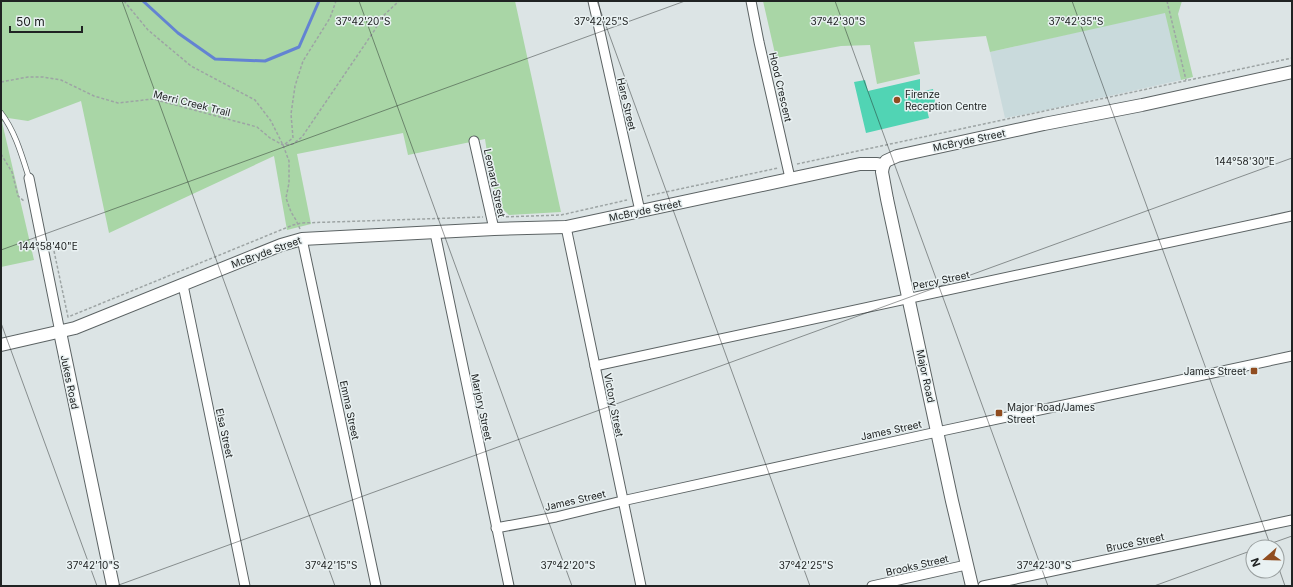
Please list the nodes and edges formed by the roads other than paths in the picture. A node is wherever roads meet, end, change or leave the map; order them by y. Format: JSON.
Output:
{"nodes":[{"id":1,"x":593,"y":1,"type":"edge"},
{"id":2,"x":751,"y":1,"type":"edge"},
{"id":3,"x":1292,"y":72,"type":"edge"},
{"id":4,"x":1,"y":113,"type":"edge"},
{"id":5,"x":474,"y":141,"type":"dead end"},
{"id":6,"x":883,"y":166,"type":"junction"},
{"id":7,"x":29,"y":178,"type":"joint"},
{"id":8,"x":790,"y":178,"type":"junction"},
{"id":9,"x":640,"y":211,"type":"junction"},
{"id":10,"x":1292,"y":216,"type":"edge"},
{"id":11,"x":566,"y":228,"type":"junction"},
{"id":12,"x":494,"y":229,"type":"junction"},
{"id":13,"x":435,"y":233,"type":"junction"},
{"id":14,"x":302,"y":238,"type":"junction"},
{"id":15,"x":182,"y":285,"type":"junction"},
{"id":16,"x":908,"y":298,"type":"junction"},
{"id":17,"x":60,"y":332,"type":"junction"},
{"id":18,"x":1,"y":345,"type":"edge"},
{"id":19,"x":1292,"y":356,"type":"edge"},
{"id":20,"x":595,"y":366,"type":"junction"},
{"id":21,"x":937,"y":432,"type":"junction"},
{"id":22,"x":622,"y":501,"type":"junction"},
{"id":23,"x":1292,"y":520,"type":"edge"},
{"id":24,"x":496,"y":528,"type":"junction"},
{"id":25,"x":966,"y":565,"type":"junction"},
{"id":26,"x":113,"y":586,"type":"edge"},
{"id":27,"x":245,"y":586,"type":"edge"},
{"id":28,"x":376,"y":586,"type":"edge"},
{"id":29,"x":509,"y":586,"type":"edge"},
{"id":30,"x":641,"y":586,"type":"edge"},
{"id":31,"x":872,"y":586,"type":"edge"},
{"id":32,"x":972,"y":586,"type":"edge"},
{"id":33,"x":983,"y":586,"type":"edge"}],
"edges":[{"from":1,"to":9,"type":"street","name":"Hare Street"},
{"from":2,"to":8,"type":"street","name":"Hood Crescent"},
{"from":3,"to":6,"type":"street","name":"McBryde Street"},
{"from":4,"to":7,"type":"lane"},
{"from":5,"to":12,"type":"street","name":"Leonard Street"},
{"from":6,"to":8,"type":"street","name":"McBryde Street"},
{"from":6,"to":16,"type":"street","name":"Major Road"},
{"from":7,"to":17,"type":"street","name":"Jukes Road"},
{"from":8,"to":9,"type":"street","name":"McBryde Street"},
{"from":9,"to":11,"type":"street","name":"McBryde Street"},
{"from":10,"to":16,"type":"street","name":"Percy Street"},
{"from":11,"to":12,"type":"street","name":"McBryde Street"},
{"from":11,"to":20,"type":"street","name":"Victory Street"},
{"from":12,"to":13,"type":"street","name":"McBryde Street"},
{"from":13,"to":14,"type":"street","name":"McBryde Street"},
{"from":13,"to":24,"type":"street","name":"Marjory Street"},
{"from":14,"to":15,"type":"street","name":"McBryde Street"},
{"from":14,"to":28,"type":"street","name":"Emma Street"},
{"from":15,"to":17,"type":"street","name":"McBryde Street"},
{"from":15,"to":27,"type":"street","name":"Elsa Street"},
{"from":16,"to":20,"type":"street","name":"Percy Street"},
{"from":16,"to":21,"type":"street","name":"Major Road"},
{"from":17,"to":18,"type":"street","name":"McBryde Street"},
{"from":17,"to":26,"type":"street","name":"Jukes Road"},
{"from":19,"to":21,"type":"street","name":"James Street"},
{"from":20,"to":22,"type":"street","name":"Victory Street"},
{"from":21,"to":22,"type":"street","name":"James Street"},
{"from":21,"to":25,"type":"street","name":"Major Road"},
{"from":22,"to":24,"type":"street","name":"James Street"},
{"from":22,"to":30,"type":"street","name":"Victory Street"},
{"from":23,"to":33,"type":"street","name":"Bruce Street"},
{"from":24,"to":29,"type":"street","name":"Marjory Street"},
{"from":25,"to":31,"type":"street","name":"Brooks Street"},
{"from":25,"to":32,"type":"street","name":"Major Road"}]}
